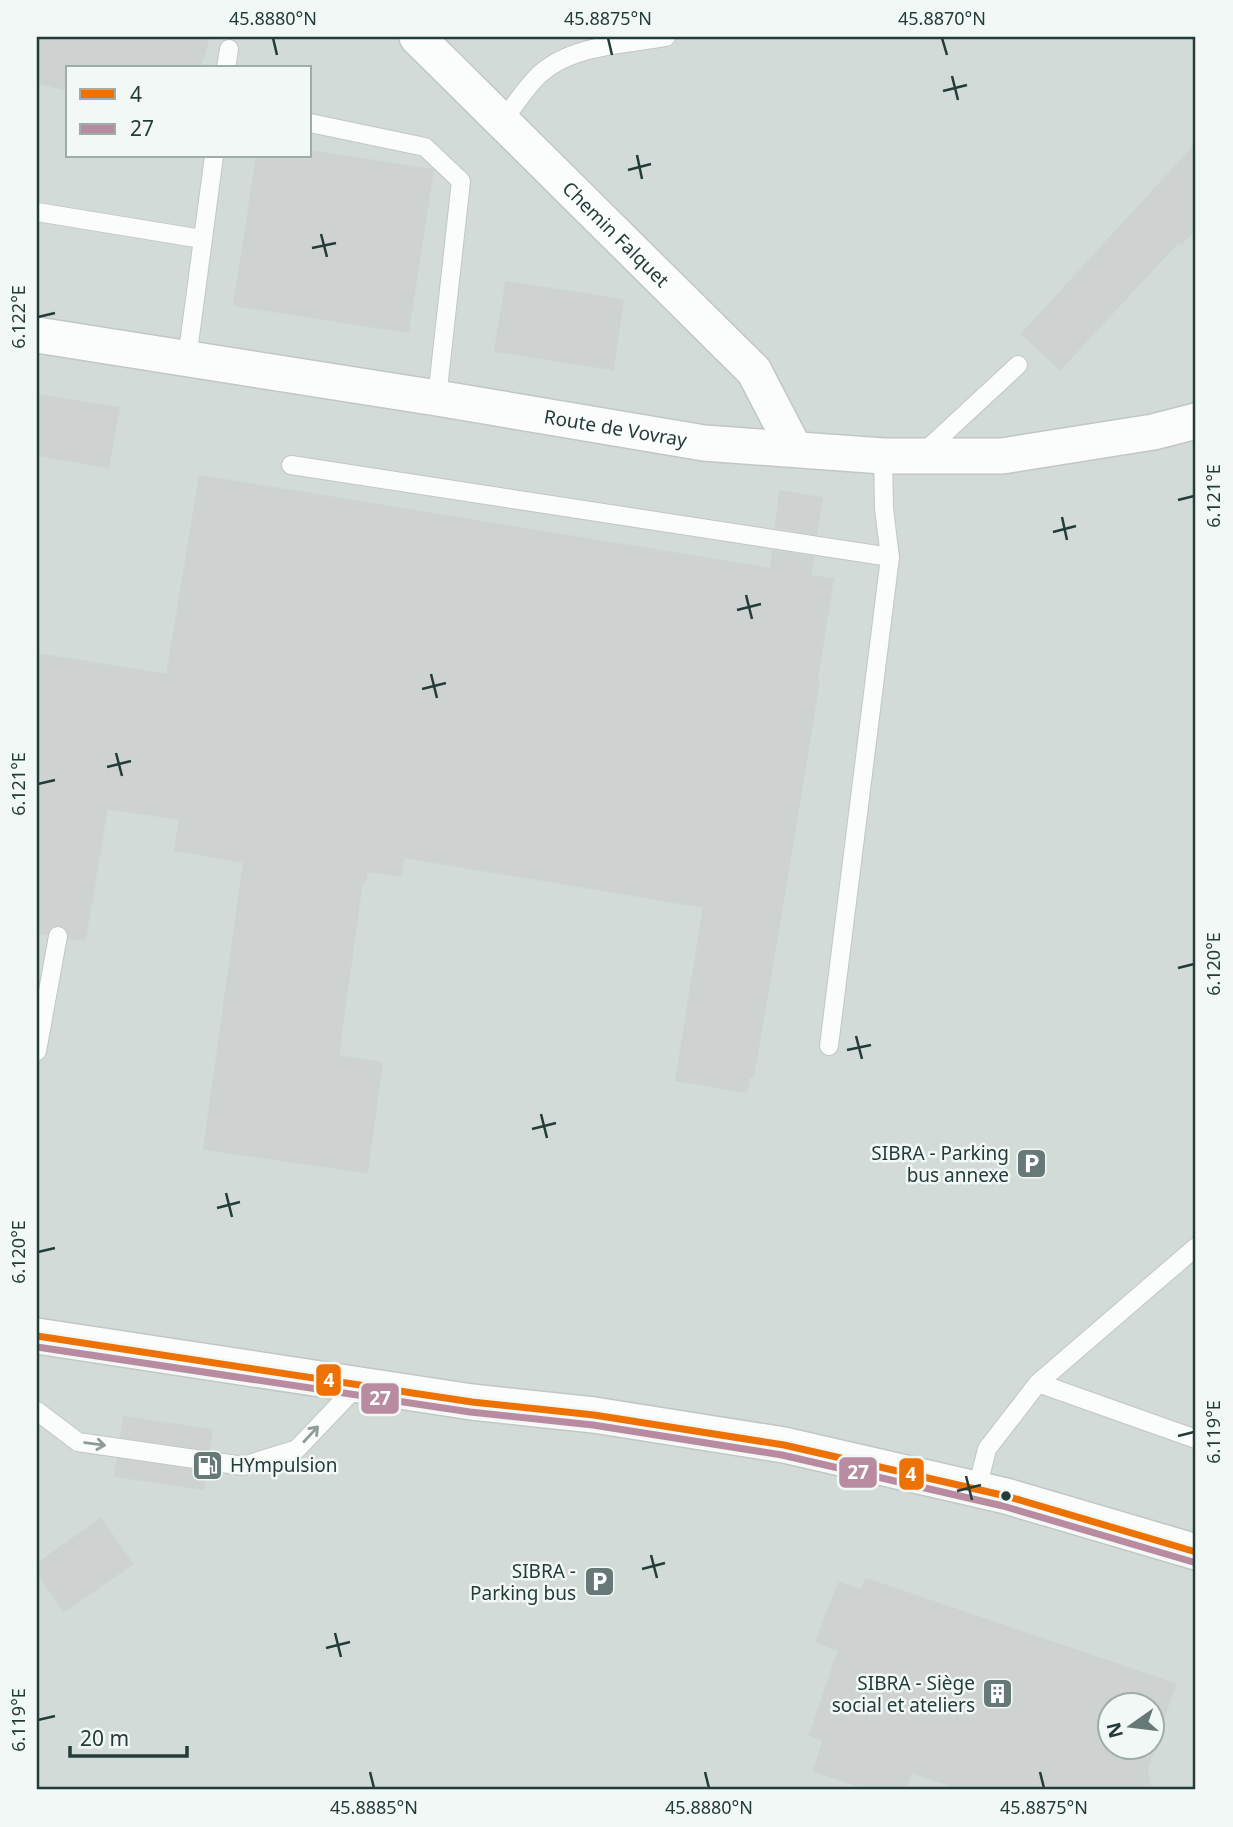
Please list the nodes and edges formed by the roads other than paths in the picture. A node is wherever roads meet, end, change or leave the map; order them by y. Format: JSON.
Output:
{"nodes":[{"id":1,"x":417,"y":37,"type":"edge"},
{"id":2,"x":666,"y":37,"type":"edge"},
{"id":3,"x":229,"y":48,"type":"dead end"},
{"id":4,"x":226,"y":66,"type":"edge"},
{"id":5,"x":502,"y":122,"type":"junction"},
{"id":6,"x":312,"y":123,"type":"edge"},
{"id":7,"x":214,"y":158,"type":"edge"},
{"id":8,"x":37,"y":212,"type":"edge"},
{"id":9,"x":202,"y":239,"type":"junction"},
{"id":10,"x":37,"y":335,"type":"edge"},
{"id":11,"x":187,"y":359,"type":"junction"},
{"id":12,"x":1018,"y":365,"type":"dead end"},
{"id":13,"x":437,"y":398,"type":"junction"},
{"id":14,"x":1196,"y":421,"type":"edge"},
{"id":15,"x":794,"y":448,"type":"junction"},
{"id":16,"x":883,"y":456,"type":"junction"},
{"id":17,"x":920,"y":456,"type":"junction"},
{"id":18,"x":290,"y":465,"type":"dead end"},
{"id":19,"x":890,"y":557,"type":"junction"},
{"id":20,"x":58,"y":936,"type":"dead end"},
{"id":21,"x":829,"y":1046,"type":"dead end"},
{"id":22,"x":37,"y":1051,"type":"edge"},
{"id":23,"x":1196,"y":1247,"type":"edge"},
{"id":24,"x":37,"y":1336,"type":"edge"},
{"id":25,"x":1038,"y":1382,"type":"junction"},
{"id":26,"x":358,"y":1385,"type":"junction"},
{"id":27,"x":37,"y":1411,"type":"edge"},
{"id":28,"x":1196,"y":1439,"type":"edge"},
{"id":29,"x":977,"y":1489,"type":"junction"},
{"id":30,"x":1196,"y":1552,"type":"edge"}],
"edges":[{"from":1,"to":5,"type":"street","name":"Chemin Falquet"},
{"from":2,"to":5,"type":"lane"},
{"from":3,"to":4,"type":"lane"},
{"from":5,"to":15,"type":"street","name":"Chemin Falquet"},
{"from":6,"to":13,"type":"lane"},
{"from":7,"to":9,"type":"lane"},
{"from":8,"to":9,"type":"lane"},
{"from":9,"to":11,"type":"lane"},
{"from":10,"to":11,"type":"street","name":"Route de Vovray"},
{"from":11,"to":13,"type":"street","name":"Route de Vovray"},
{"from":12,"to":17,"type":"lane"},
{"from":13,"to":15,"type":"street","name":"Route de Vovray"},
{"from":14,"to":17,"type":"street","name":"Route de Vovray"},
{"from":15,"to":16,"type":"street","name":"Route de Vovray"},
{"from":16,"to":17,"type":"street","name":"Route de Vovray"},
{"from":16,"to":19,"type":"lane"},
{"from":18,"to":19,"type":"lane"},
{"from":19,"to":21,"type":"lane"},
{"from":20,"to":22,"type":"lane"},
{"from":23,"to":25,"type":"lane"},
{"from":24,"to":26,"type":"street"},
{"from":25,"to":28,"type":"lane"},
{"from":25,"to":29,"type":"lane"},
{"from":27,"to":26,"type":"lane","one_way":true},
{"from":26,"to":29,"type":"street"},
{"from":29,"to":30,"type":"street"}]}
